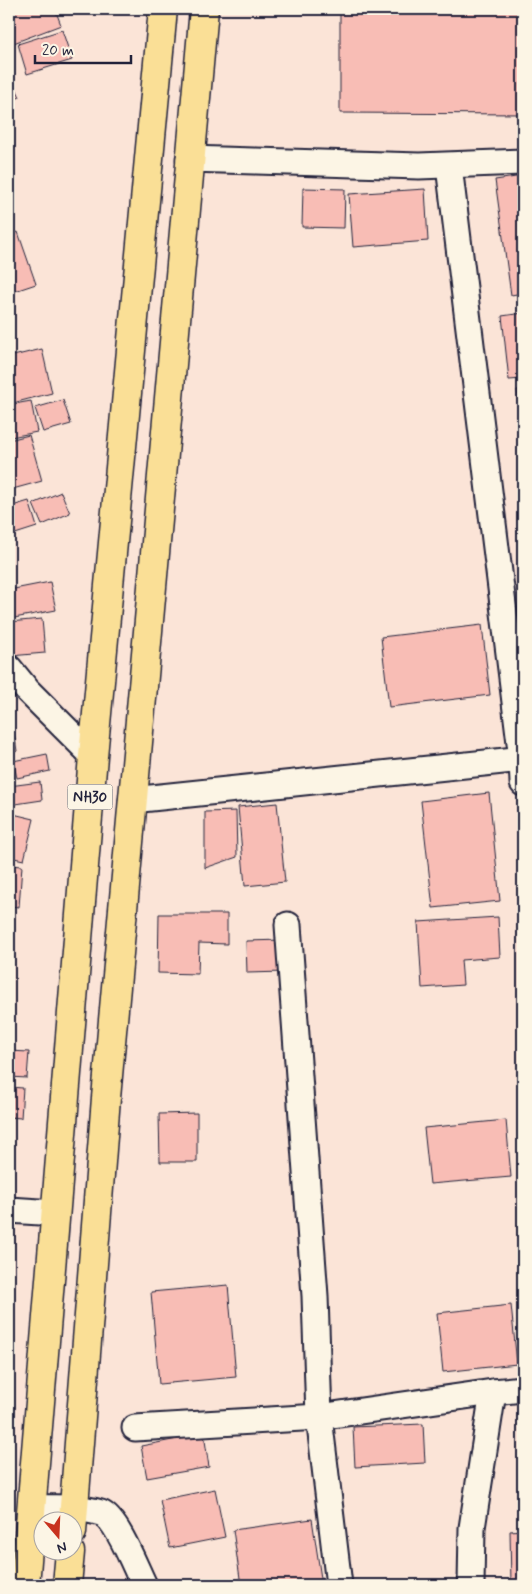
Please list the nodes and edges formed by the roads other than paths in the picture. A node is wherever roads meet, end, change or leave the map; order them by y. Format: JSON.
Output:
{"nodes":[{"id":1,"x":163,"y":9,"type":"edge"},
{"id":2,"x":204,"y":9,"type":"edge"},
{"id":3,"x":190,"y":160,"type":"junction"},
{"id":4,"x":523,"y":162,"type":"edge"},
{"id":5,"x":449,"y":166,"type":"junction"},
{"id":6,"x":9,"y":668,"type":"edge"},
{"id":7,"x":94,"y":756,"type":"junction"},
{"id":8,"x":523,"y":767,"type":"edge"},
{"id":9,"x":132,"y":800,"type":"junction"},
{"id":10,"x":288,"y":925,"type":"dead end"},
{"id":11,"x":9,"y":1210,"type":"edge"},
{"id":12,"x":56,"y":1213,"type":"junction"},
{"id":13,"x":523,"y":1389,"type":"edge"},
{"id":14,"x":493,"y":1392,"type":"junction"},
{"id":15,"x":319,"y":1417,"type":"junction"},
{"id":16,"x":135,"y":1428,"type":"dead end"},
{"id":17,"x":31,"y":1508,"type":"junction"},
{"id":18,"x":45,"y":1512,"type":"edge"},
{"id":19,"x":75,"y":1512,"type":"edge"},
{"id":20,"x":82,"y":1518,"type":"edge"},
{"id":21,"x":69,"y":1562,"type":"edge"},
{"id":22,"x":25,"y":1585,"type":"edge"},
{"id":23,"x":67,"y":1585,"type":"edge"},
{"id":24,"x":144,"y":1585,"type":"edge"},
{"id":25,"x":339,"y":1585,"type":"edge"},
{"id":26,"x":470,"y":1585,"type":"edge"}],
"edges":[{"from":1,"to":7,"type":"highway","number":"NH30"},
{"from":2,"to":3,"type":"highway","number":"NH30"},
{"from":3,"to":5,"type":"street"},
{"from":3,"to":9,"type":"highway","number":"NH30"},
{"from":4,"to":5,"type":"street"},
{"from":5,"to":8,"type":"street"},
{"from":6,"to":7,"type":"street"},
{"from":7,"to":12,"type":"highway","number":"NH30"},
{"from":8,"to":9,"type":"street"},
{"from":9,"to":19,"type":"highway","number":"NH30"},
{"from":10,"to":15,"type":"street"},
{"from":11,"to":12,"type":"street"},
{"from":12,"to":17,"type":"highway","number":"NH30"},
{"from":13,"to":14,"type":"street"},
{"from":14,"to":15,"type":"street"},
{"from":14,"to":26,"type":"street"},
{"from":15,"to":16,"type":"street"},
{"from":15,"to":25,"type":"street"},
{"from":17,"to":18,"type":"street"},
{"from":17,"to":22,"type":"highway","number":"NH30"},
{"from":20,"to":24,"type":"street"},
{"from":21,"to":23,"type":"highway"}]}
